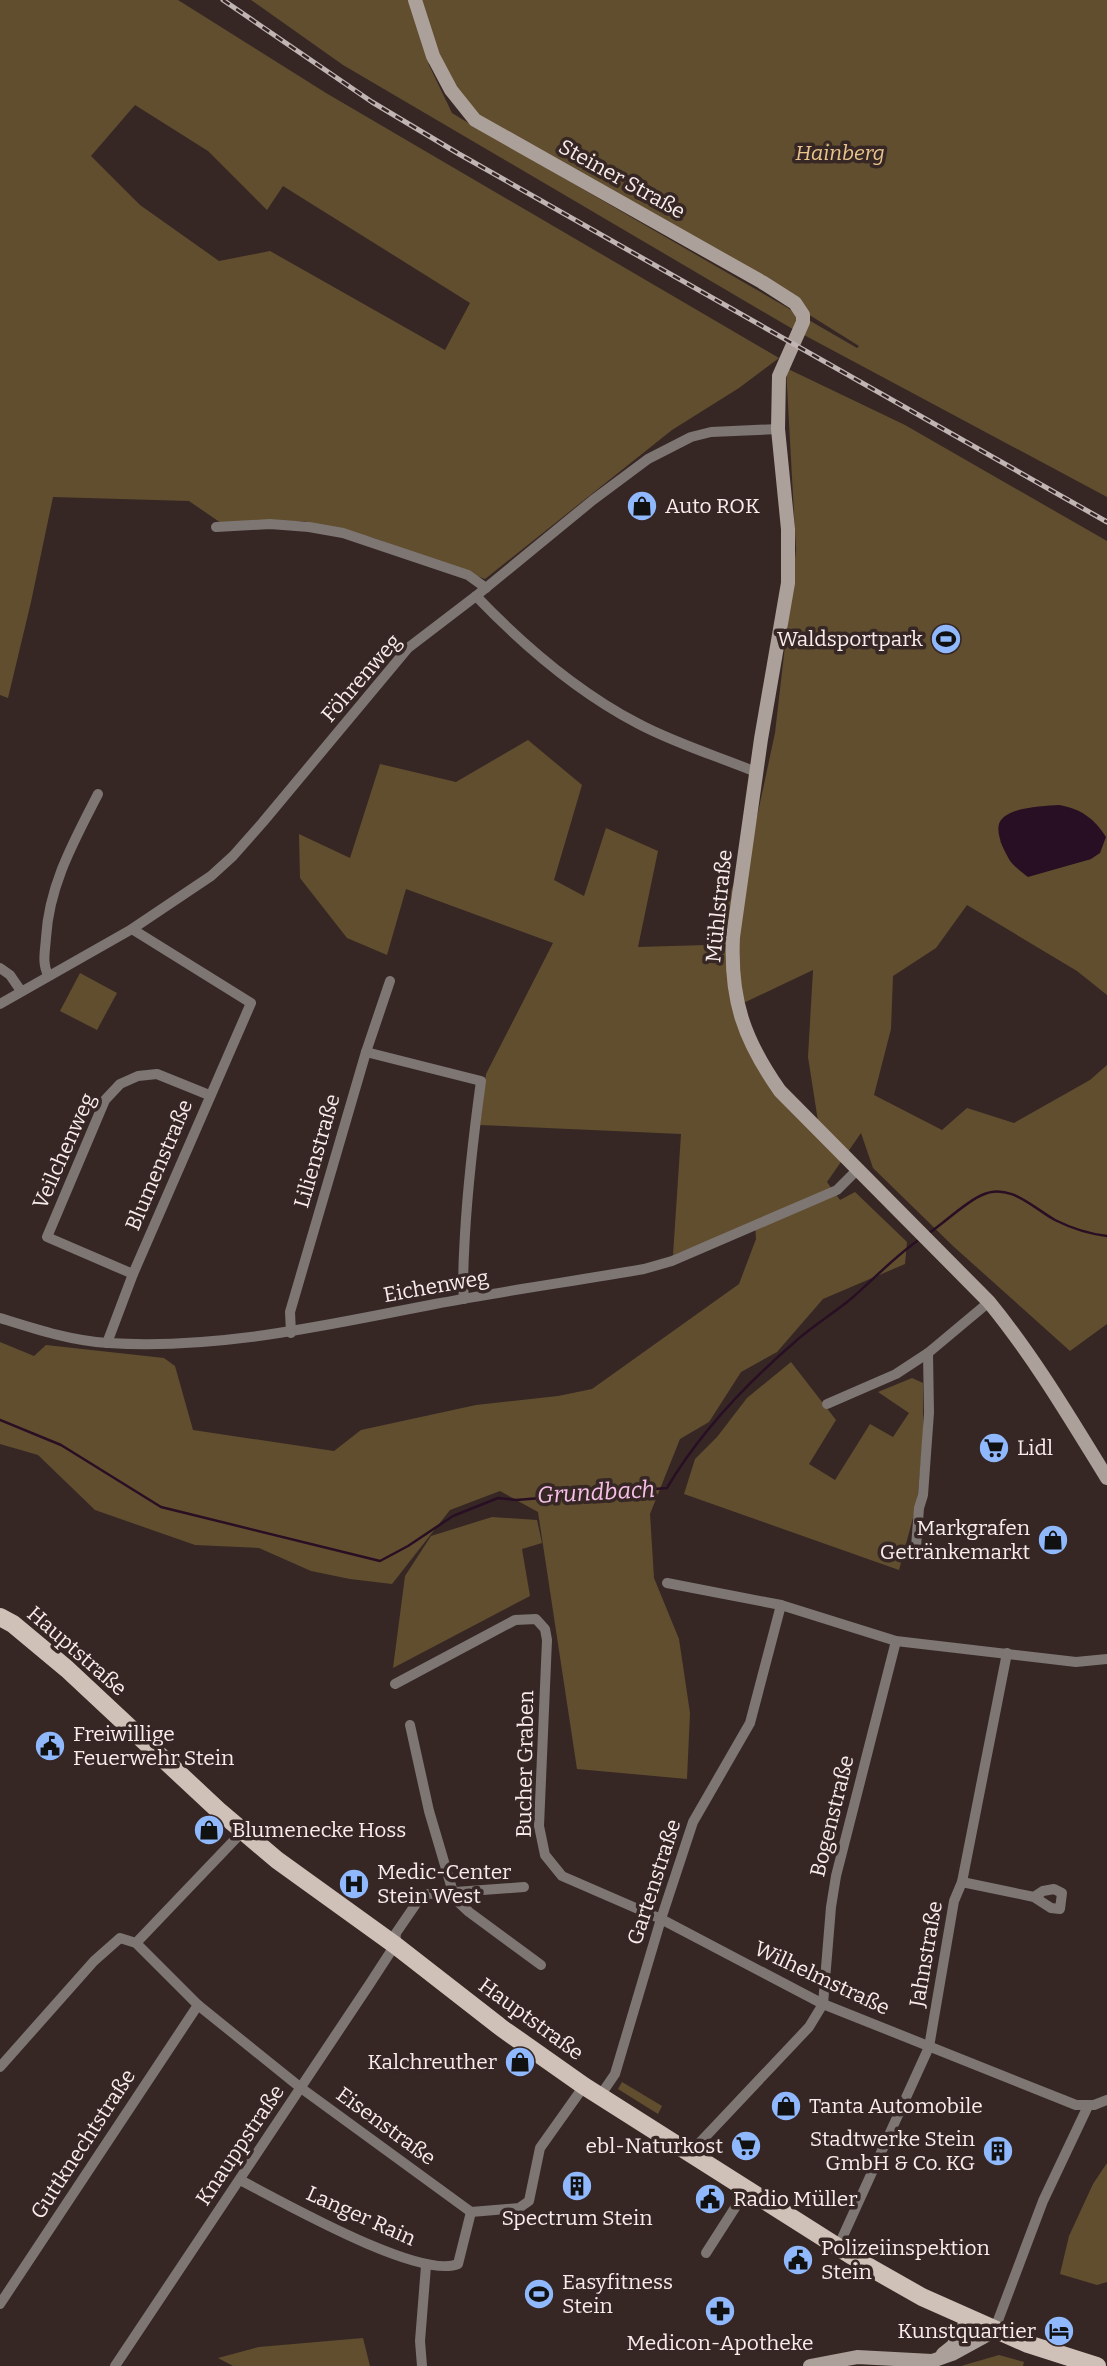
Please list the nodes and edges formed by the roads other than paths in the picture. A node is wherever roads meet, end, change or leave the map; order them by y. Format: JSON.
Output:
{"nodes":[{"id":1,"x":415,"y":0,"type":"edge"},
{"id":2,"x":779,"y":376,"type":"joint"},
{"id":3,"x":778,"y":429,"type":"junction"},
{"id":4,"x":216,"y":527,"type":"dead end"},
{"id":5,"x":481,"y":592,"type":"junction"},
{"id":6,"x":756,"y":772,"type":"junction"},
{"id":7,"x":97,"y":794,"type":"dead end"},
{"id":8,"x":132,"y":929,"type":"junction"},
{"id":9,"x":0,"y":968,"type":"edge"},
{"id":10,"x":48,"y":975,"type":"junction"},
{"id":11,"x":390,"y":981,"type":"dead end"},
{"id":12,"x":21,"y":991,"type":"junction"},
{"id":13,"x":0,"y":1004,"type":"edge"},
{"id":14,"x":366,"y":1052,"type":"junction"},
{"id":15,"x":209,"y":1095,"type":"junction"},
{"id":16,"x":858,"y":1169,"type":"junction"},
{"id":17,"x":133,"y":1274,"type":"junction"},
{"id":18,"x":464,"y":1299,"type":"junction"},
{"id":19,"x":989,"y":1302,"type":"junction"},
{"id":20,"x":0,"y":1318,"type":"edge"},
{"id":21,"x":292,"y":1333,"type":"junction"},
{"id":22,"x":107,"y":1343,"type":"junction"},
{"id":23,"x":928,"y":1353,"type":"junction"},
{"id":24,"x":827,"y":1404,"type":"dead end"},
{"id":25,"x":1107,"y":1478,"type":"edge"},
{"id":26,"x":916,"y":1547,"type":"dead end"},
{"id":27,"x":667,"y":1583,"type":"dead end"},
{"id":28,"x":781,"y":1605,"type":"junction"},
{"id":29,"x":0,"y":1606,"type":"edge"},
{"id":30,"x":6,"y":1621,"type":"edge"},
{"id":31,"x":896,"y":1641,"type":"junction"},
{"id":32,"x":1007,"y":1653,"type":"junction"},
{"id":33,"x":1107,"y":1659,"type":"edge"},
{"id":34,"x":395,"y":1684,"type":"dead end"},
{"id":35,"x":410,"y":1726,"type":"dead end"},
{"id":36,"x":243,"y":1831,"type":"junction"},
{"id":37,"x":962,"y":1882,"type":"junction"},
{"id":38,"x":524,"y":1887,"type":"dead end"},
{"id":39,"x":454,"y":1892,"type":"junction"},
{"id":40,"x":1034,"y":1896,"type":"dead end"},
{"id":41,"x":661,"y":1919,"type":"junction"},
{"id":42,"x":136,"y":1943,"type":"junction"},
{"id":43,"x":395,"y":1945,"type":"junction"},
{"id":44,"x":541,"y":1965,"type":"dead end"},
{"id":45,"x":823,"y":2004,"type":"junction"},
{"id":46,"x":198,"y":2005,"type":"junction"},
{"id":47,"x":929,"y":2047,"type":"junction"},
{"id":48,"x":0,"y":2067,"type":"edge"},
{"id":49,"x":584,"y":2086,"type":"junction"},
{"id":50,"x":301,"y":2088,"type":"junction"},
{"id":51,"x":600,"y":2096,"type":"junction"},
{"id":52,"x":1107,"y":2100,"type":"edge"},
{"id":53,"x":1088,"y":2106,"type":"junction"},
{"id":54,"x":690,"y":2153,"type":"junction"},
{"id":55,"x":240,"y":2180,"type":"junction"},
{"id":56,"x":747,"y":2189,"type":"junction"},
{"id":57,"x":471,"y":2212,"type":"junction"},
{"id":58,"x":838,"y":2247,"type":"junction"},
{"id":59,"x":706,"y":2253,"type":"dead end"},
{"id":60,"x":426,"y":2266,"type":"junction"},
{"id":61,"x":1,"y":2299,"type":"edge"},
{"id":62,"x":968,"y":2319,"type":"junction"},
{"id":63,"x":994,"y":2331,"type":"junction"},
{"id":64,"x":940,"y":2357,"type":"junction"},
{"id":65,"x":115,"y":2366,"type":"edge"},
{"id":66,"x":422,"y":2366,"type":"edge"},
{"id":67,"x":810,"y":2366,"type":"edge"},
{"id":68,"x":1097,"y":2366,"type":"edge"}],
"edges":[{"from":1,"to":2,"type":"street","name":"Steiner Straße"},
{"from":2,"to":3,"type":"street","name":"Mühlstraße"},
{"from":3,"to":5,"type":"street","name":"Föhrenweg"},
{"from":3,"to":6,"type":"street","name":"Mühlstraße"},
{"from":4,"to":5,"type":"street"},
{"from":5,"to":6,"type":"street"},
{"from":5,"to":8,"type":"street","name":"Föhrenweg"},
{"from":6,"to":16,"type":"street","name":"Mühlstraße"},
{"from":7,"to":10,"type":"street"},
{"from":8,"to":10,"type":"street","name":"Föhrenweg"},
{"from":8,"to":15,"type":"street","name":"Blumenstraße"},
{"from":9,"to":12,"type":"street"},
{"from":10,"to":12,"type":"street","name":"Föhrenweg"},
{"from":11,"to":14,"type":"street","name":"Lilienstraße"},
{"from":12,"to":13,"type":"street","name":"Föhrenweg"},
{"from":14,"to":18,"type":"street"},
{"from":14,"to":21,"type":"street","name":"Lilienstraße"},
{"from":15,"to":17,"type":"street","name":"Blumenstraße"},
{"from":15,"to":17,"type":"street","name":"Veilchenweg"},
{"from":16,"to":18,"type":"street","name":"Eichenweg"},
{"from":16,"to":19,"type":"street","name":"Mühlstraße"},
{"from":17,"to":22,"type":"street","name":"Blumenstraße"},
{"from":18,"to":21,"type":"street","name":"Eichenweg"},
{"from":19,"to":23,"type":"street"},
{"from":19,"to":25,"type":"street","name":"Mühlstraße"},
{"from":20,"to":22,"type":"street","name":"Eichenweg"},
{"from":21,"to":22,"type":"street","name":"Eichenweg"},
{"from":23,"to":24,"type":"street"},
{"from":23,"to":26,"type":"street"},
{"from":27,"to":28,"type":"street"},
{"from":28,"to":31,"type":"street"},
{"from":28,"to":41,"type":"street","name":"Gartenstraße"},
{"from":29,"to":30,"type":"main road","name":"Hauptstraße"},
{"from":30,"to":36,"type":"main road","name":"Hauptstraße"},
{"from":31,"to":32,"type":"street"},
{"from":31,"to":45,"type":"street","name":"Bogenstraße"},
{"from":32,"to":33,"type":"street"},
{"from":32,"to":37,"type":"street","name":"Jahnstraße"},
{"from":34,"to":41,"type":"street","name":"Bucher Graben"},
{"from":35,"to":39,"type":"street"},
{"from":36,"to":42,"type":"street"},
{"from":36,"to":43,"type":"main road","name":"Hauptstraße"},
{"from":37,"to":40,"type":"street"},
{"from":37,"to":47,"type":"street","name":"Jahnstraße"},
{"from":38,"to":39,"type":"street"},
{"from":39,"to":43,"type":"street","name":"Knauppstraße"},
{"from":39,"to":44,"type":"street"},
{"from":41,"to":45,"type":"street","name":"Wilhelmstraße"},
{"from":41,"to":51,"type":"street","name":"Gartenstraße"},
{"from":42,"to":46,"type":"street","name":"Eisenstraße"},
{"from":42,"to":48,"type":"street"},
{"from":43,"to":49,"type":"main road","name":"Hauptstraße"},
{"from":43,"to":50,"type":"street","name":"Knauppstraße"},
{"from":45,"to":47,"type":"street","name":"Wilhelmstraße"},
{"from":45,"to":54,"type":"street"},
{"from":46,"to":50,"type":"street","name":"Eisenstraße"},
{"from":46,"to":61,"type":"street","name":"Guttknechtstraße"},
{"from":47,"to":53,"type":"street","name":"Wilhelmstraße"},
{"from":47,"to":58,"type":"street","name":"Jahnstraße"},
{"from":49,"to":51,"type":"main road","name":"Hauptstraße"},
{"from":49,"to":57,"type":"street"},
{"from":50,"to":55,"type":"street","name":"Knauppstraße"},
{"from":50,"to":57,"type":"street","name":"Eisenstraße"},
{"from":51,"to":54,"type":"main road","name":"Hauptstraße"},
{"from":52,"to":53,"type":"street"},
{"from":53,"to":63,"type":"street"},
{"from":54,"to":56,"type":"main road","name":"Hauptstraße"},
{"from":55,"to":60,"type":"street","name":"Langer Rain"},
{"from":55,"to":65,"type":"street","name":"Knauppstraße"},
{"from":56,"to":58,"type":"main road","name":"Hauptstraße"},
{"from":56,"to":59,"type":"street"},
{"from":57,"to":60,"type":"street","name":"Langer Rain"},
{"from":58,"to":62,"type":"main road","name":"Hauptstraße"},
{"from":60,"to":66,"type":"street"},
{"from":62,"to":63,"type":"main road","name":"Hauptstraße"},
{"from":62,"to":64,"type":"street"},
{"from":63,"to":64,"type":"street"},
{"from":63,"to":68,"type":"main road","name":"Hauptstraße"},
{"from":64,"to":67,"type":"street"}]}
